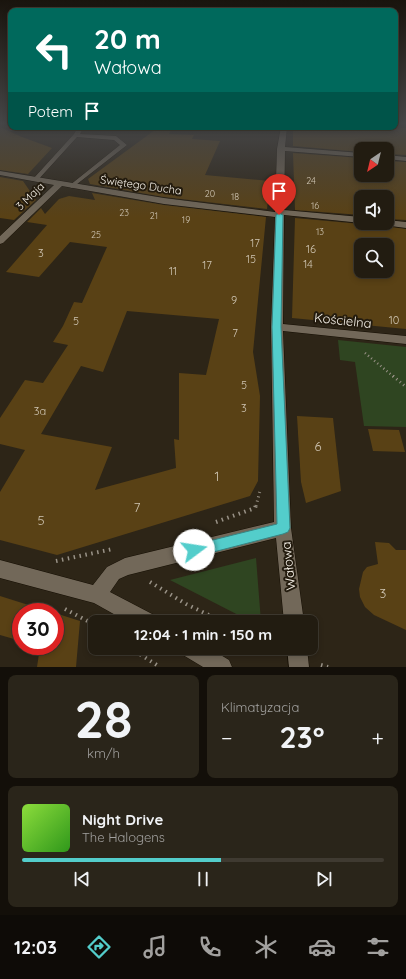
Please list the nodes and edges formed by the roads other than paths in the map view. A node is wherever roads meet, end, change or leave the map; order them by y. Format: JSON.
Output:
{"nodes":[{"id":1,"x":59,"y":155,"type":"edge"},
{"id":2,"x":111,"y":155,"type":"edge"},
{"id":3,"x":281,"y":155,"type":"edge"},
{"id":4,"x":394,"y":158,"type":"edge"},
{"id":5,"x":406,"y":159,"type":"edge"},
{"id":6,"x":0,"y":173,"type":"edge"},
{"id":7,"x":36,"y":180,"type":"junction"},
{"id":8,"x":59,"y":184,"type":"junction"},
{"id":9,"x":72,"y":186,"type":"junction"},
{"id":10,"x":279,"y":213,"type":"junction"},
{"id":11,"x":354,"y":219,"type":"edge"},
{"id":12,"x":394,"y":224,"type":"edge"},
{"id":13,"x":406,"y":225,"type":"edge"},
{"id":14,"x":0,"y":241,"type":"edge"},
{"id":15,"x":277,"y":327,"type":"junction"},
{"id":16,"x":406,"y":340,"type":"edge"},
{"id":17,"x":283,"y":528,"type":"junction"},
{"id":18,"x":0,"y":569,"type":"edge"},
{"id":19,"x":97,"y":595,"type":"junction"},
{"id":20,"x":134,"y":615,"type":"edge"},
{"id":21,"x":293,"y":615,"type":"edge"},
{"id":22,"x":202,"y":655,"type":"edge"},
{"id":23,"x":298,"y":655,"type":"edge"},
{"id":24,"x":222,"y":667,"type":"edge"},
{"id":25,"x":299,"y":667,"type":"edge"}],
"edges":[{"from":1,"to":7,"type":"lane"},
{"from":2,"to":9,"type":"lane"},
{"from":3,"to":10,"type":"street","name":"Wałowa"},
{"from":4,"to":5,"type":"street"},
{"from":6,"to":7,"type":"street","name":"Świętego Ducha"},
{"from":7,"to":8,"type":"street","name":"Świętego Ducha"},
{"from":8,"to":9,"type":"street","name":"Świętego Ducha"},
{"from":8,"to":14,"type":"street","name":"3 Maja"},
{"from":9,"to":10,"type":"street","name":"Świętego Ducha"},
{"from":10,"to":11,"type":"street","name":"Świętego Ducha"},
{"from":10,"to":15,"type":"street","name":"Wałowa"},
{"from":12,"to":13,"type":"street"},
{"from":15,"to":16,"type":"street","name":"Kościelna"},
{"from":15,"to":17,"type":"street","name":"Wałowa"},
{"from":17,"to":19,"type":"street"},
{"from":17,"to":21,"type":"street","name":"Wałowa"},
{"from":18,"to":19,"type":"street"},
{"from":19,"to":20,"type":"street"},
{"from":22,"to":24,"type":"street"},
{"from":23,"to":25,"type":"street"}]}
